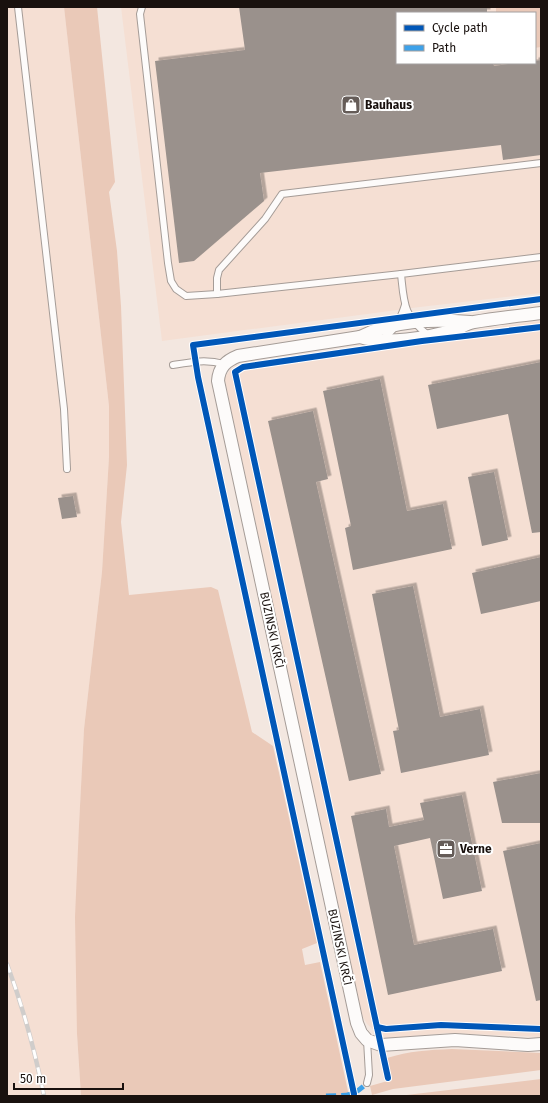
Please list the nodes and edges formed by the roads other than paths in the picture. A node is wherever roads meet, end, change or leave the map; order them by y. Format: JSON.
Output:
{"nodes":[{"id":1,"x":18,"y":7,"type":"edge"},
{"id":2,"x":142,"y":7,"type":"edge"},
{"id":3,"x":541,"y":163,"type":"edge"},
{"id":4,"x":541,"y":257,"type":"edge"},
{"id":5,"x":402,"y":274,"type":"junction"},
{"id":6,"x":217,"y":294,"type":"junction"},
{"id":7,"x":405,"y":305,"type":"junction"},
{"id":8,"x":541,"y":313,"type":"edge"},
{"id":9,"x":414,"y":322,"type":"junction"},
{"id":10,"x":473,"y":322,"type":"junction"},
{"id":11,"x":397,"y":324,"type":"junction"},
{"id":12,"x":428,"y":336,"type":"junction"},
{"id":13,"x":360,"y":337,"type":"junction"},
{"id":14,"x":378,"y":341,"type":"junction"},
{"id":15,"x":224,"y":364,"type":"junction"},
{"id":16,"x":173,"y":365,"type":"dead end"},
{"id":17,"x":67,"y":469,"type":"dead end"},
{"id":18,"x":367,"y":1040,"type":"junction"},
{"id":19,"x":541,"y":1044,"type":"edge"},
{"id":20,"x":367,"y":1082,"type":"dead end"}],
"edges":[{"from":1,"to":17,"type":"lane"},
{"from":2,"to":6,"type":"lane"},
{"from":3,"to":6,"type":"lane"},
{"from":4,"to":5,"type":"lane"},
{"from":5,"to":6,"type":"lane"},
{"from":5,"to":7,"type":"lane"},
{"from":7,"to":9,"type":"lane"},
{"from":7,"to":11,"type":"lane"},
{"from":8,"to":10,"type":"street"},
{"from":9,"to":10,"type":"street"},
{"from":9,"to":11,"type":"street"},
{"from":9,"to":12,"type":"lane"},
{"from":10,"to":12,"type":"street"},
{"from":11,"to":13,"type":"street"},
{"from":11,"to":14,"type":"lane"},
{"from":12,"to":14,"type":"street"},
{"from":13,"to":14,"type":"street"},
{"from":13,"to":15,"type":"street"},
{"from":15,"to":16,"type":"lane"},
{"from":15,"to":18,"type":"street","name":"BUZINSKI KRČI"},
{"from":18,"to":19,"type":"street"},
{"from":18,"to":20,"type":"lane"}]}
